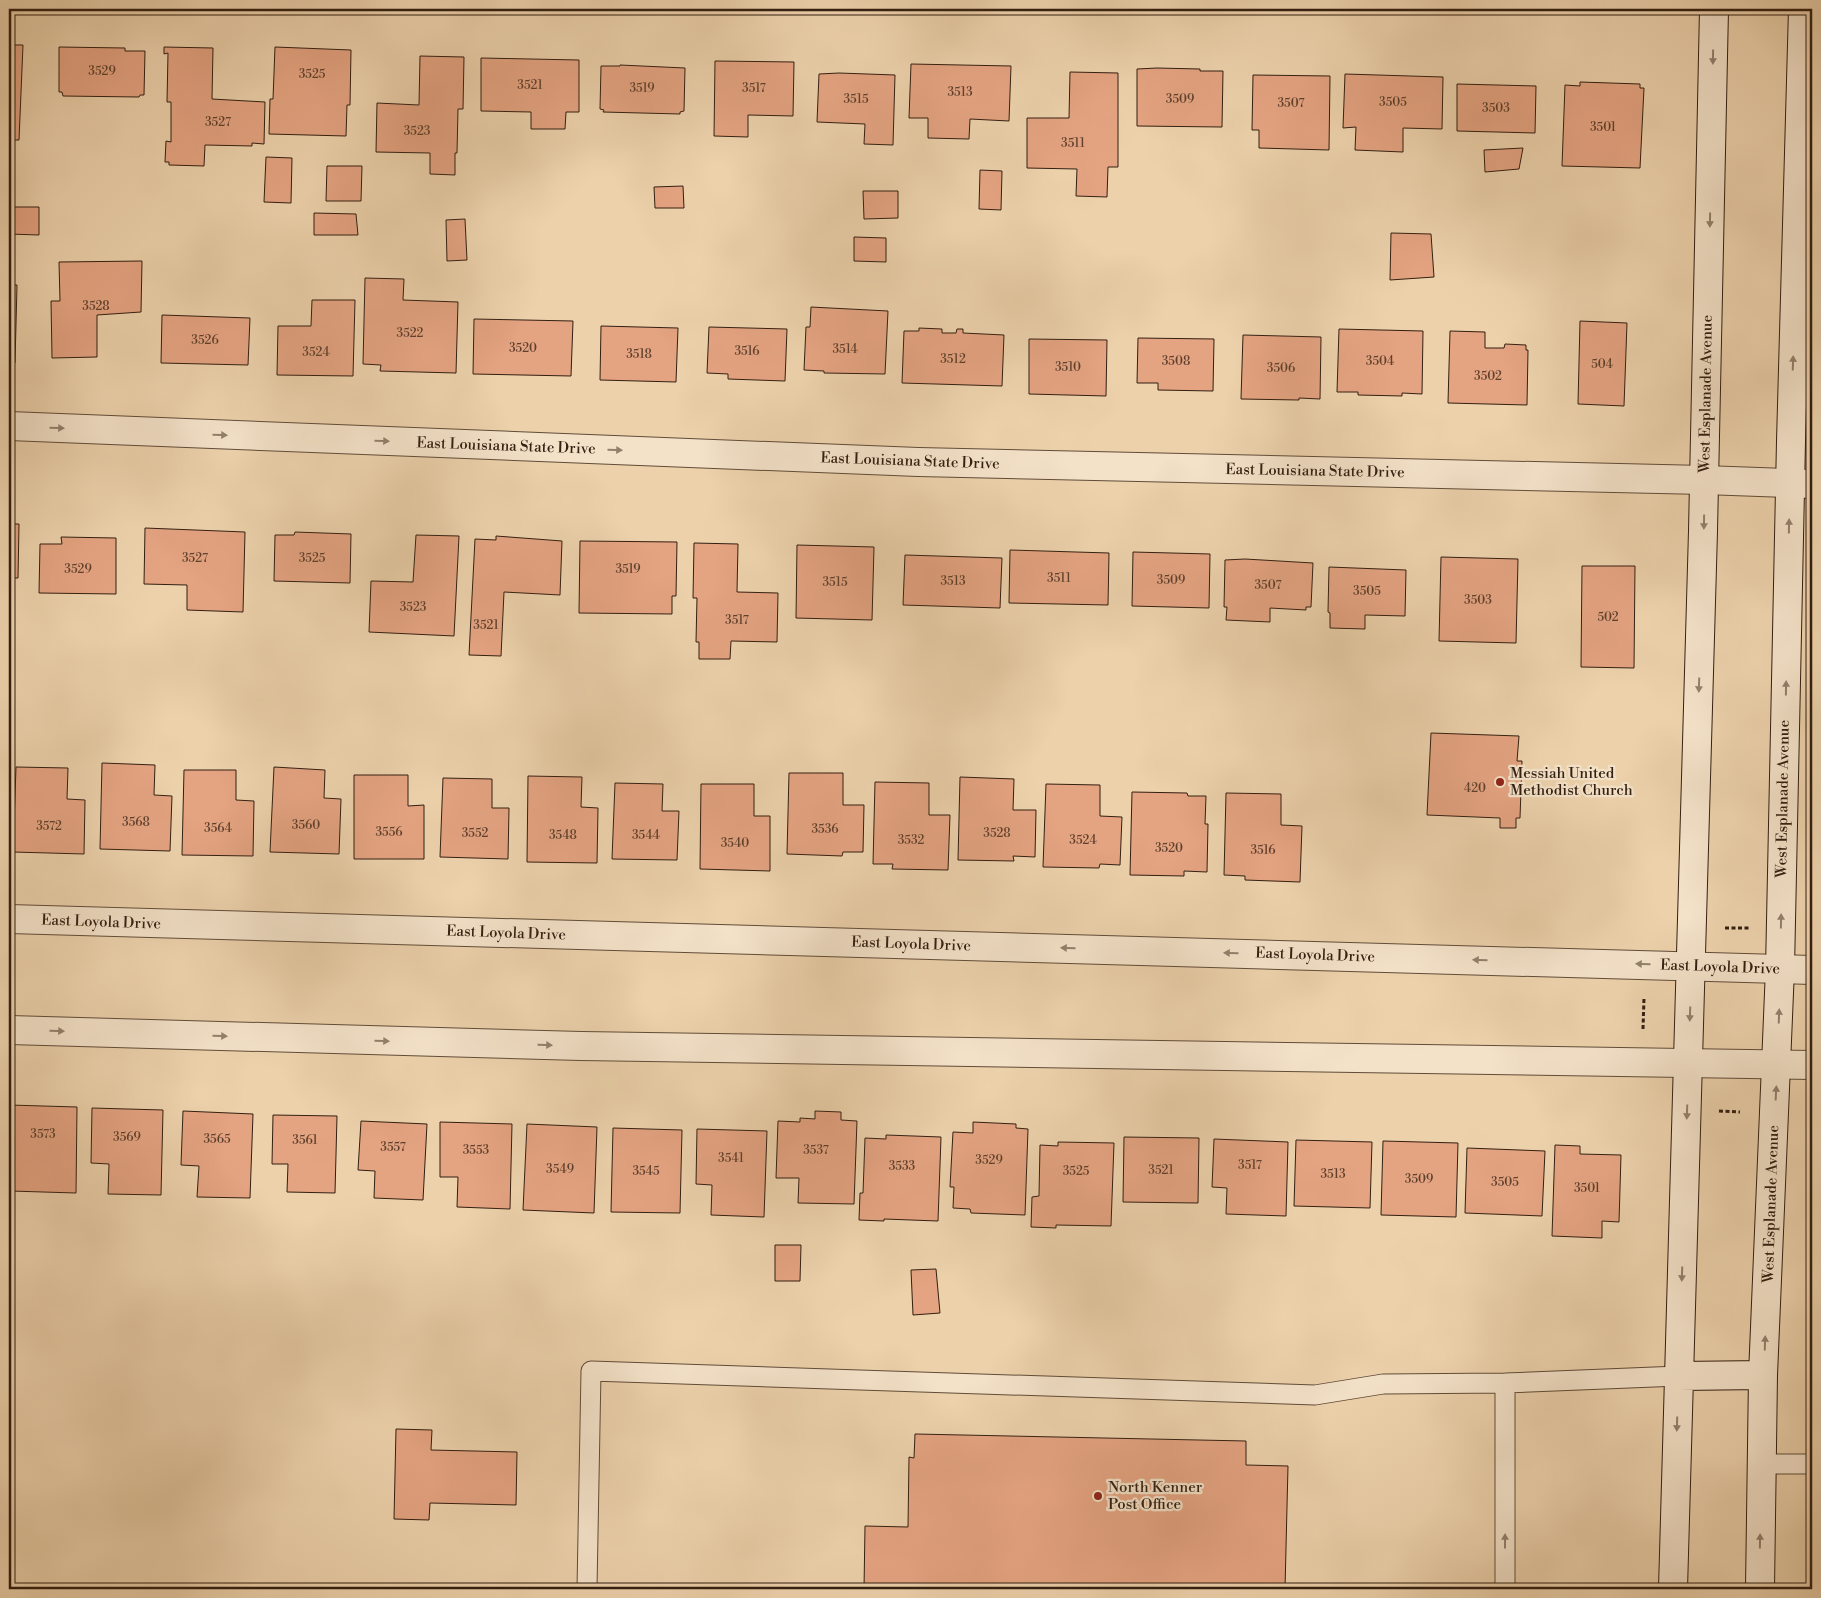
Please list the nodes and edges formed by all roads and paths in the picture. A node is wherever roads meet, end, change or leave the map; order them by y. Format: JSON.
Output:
{"nodes":[{"id":1,"x":1714,"y":9,"type":"edge"},
{"id":2,"x":1802,"y":9,"type":"edge"},
{"id":3,"x":9,"y":426,"type":"edge"},
{"id":4,"x":1704,"y":480,"type":"junction"},
{"id":5,"x":1801,"y":484,"type":"edge"},
{"id":6,"x":9,"y":919,"type":"edge"},
{"id":7,"x":1722,"y":928,"type":"dead end"},
{"id":8,"x":1752,"y":928,"type":"dead end"},
{"id":9,"x":1692,"y":966,"type":"junction"},
{"id":10,"x":1780,"y":969,"type":"junction"},
{"id":11,"x":1812,"y":970,"type":"edge"},
{"id":12,"x":1644,"y":996,"type":"dead end"},
{"id":13,"x":9,"y":1030,"type":"edge"},
{"id":14,"x":1643,"y":1033,"type":"dead end"},
{"id":15,"x":1689,"y":1063,"type":"junction"},
{"id":16,"x":1777,"y":1063,"type":"junction"},
{"id":17,"x":1812,"y":1064,"type":"edge"},
{"id":18,"x":1712,"y":1111,"type":"dead end"},
{"id":19,"x":1741,"y":1112,"type":"dead end"},
{"id":20,"x":1679,"y":1376,"type":"junction"},
{"id":21,"x":1763,"y":1376,"type":"junction"},
{"id":22,"x":1505,"y":1383,"type":"junction"},
{"id":23,"x":1762,"y":1464,"type":"junction"},
{"id":24,"x":1812,"y":1464,"type":"edge"},
{"id":25,"x":587,"y":1589,"type":"edge"},
{"id":26,"x":1505,"y":1589,"type":"edge"},
{"id":27,"x":1673,"y":1589,"type":"edge"},
{"id":28,"x":1760,"y":1589,"type":"edge"}],
"edges":[{"from":1,"to":4,"type":"street","name":"West Esplanade Avenue","one_way":true},
{"from":5,"to":2,"type":"street","name":"West Esplanade Avenue","one_way":true},
{"from":3,"to":4,"type":"street","name":"East Louisiana State Drive","one_way":true},
{"from":4,"to":5,"type":"street","name":"East Louisiana State Drive"},
{"from":4,"to":9,"type":"street","name":"West Esplanade Avenue","one_way":true},
{"from":10,"to":5,"type":"street","name":"West Esplanade Avenue","one_way":true},
{"from":9,"to":6,"type":"street","name":"East Loyola Drive","one_way":true},
{"from":7,"to":8,"type":"path"},
{"from":9,"to":10,"type":"street","name":"East Loyola Drive"},
{"from":9,"to":15,"type":"street","name":"West Esplanade Avenue","one_way":true},
{"from":10,"to":11,"type":"street","name":"East Loyola Drive"},
{"from":16,"to":10,"type":"street","name":"West Esplanade Avenue","one_way":true},
{"from":12,"to":14,"type":"path"},
{"from":13,"to":15,"type":"street","one_way":true},
{"from":15,"to":16,"type":"street"},
{"from":15,"to":20,"type":"street","name":"West Esplanade Avenue","one_way":true},
{"from":16,"to":17,"type":"street"},
{"from":21,"to":16,"type":"street","name":"West Esplanade Avenue","one_way":true},
{"from":18,"to":19,"type":"path"},
{"from":20,"to":21,"type":"street"},
{"from":20,"to":22,"type":"lane"},
{"from":20,"to":27,"type":"street","name":"West Esplanade Avenue","one_way":true},
{"from":21,"to":23,"type":"street","name":"West Esplanade Avenue"},
{"from":22,"to":25,"type":"lane"},
{"from":26,"to":22,"type":"lane","one_way":true},
{"from":23,"to":24,"type":"lane"},
{"from":28,"to":23,"type":"street","name":"West Esplanade Avenue","one_way":true}]}
